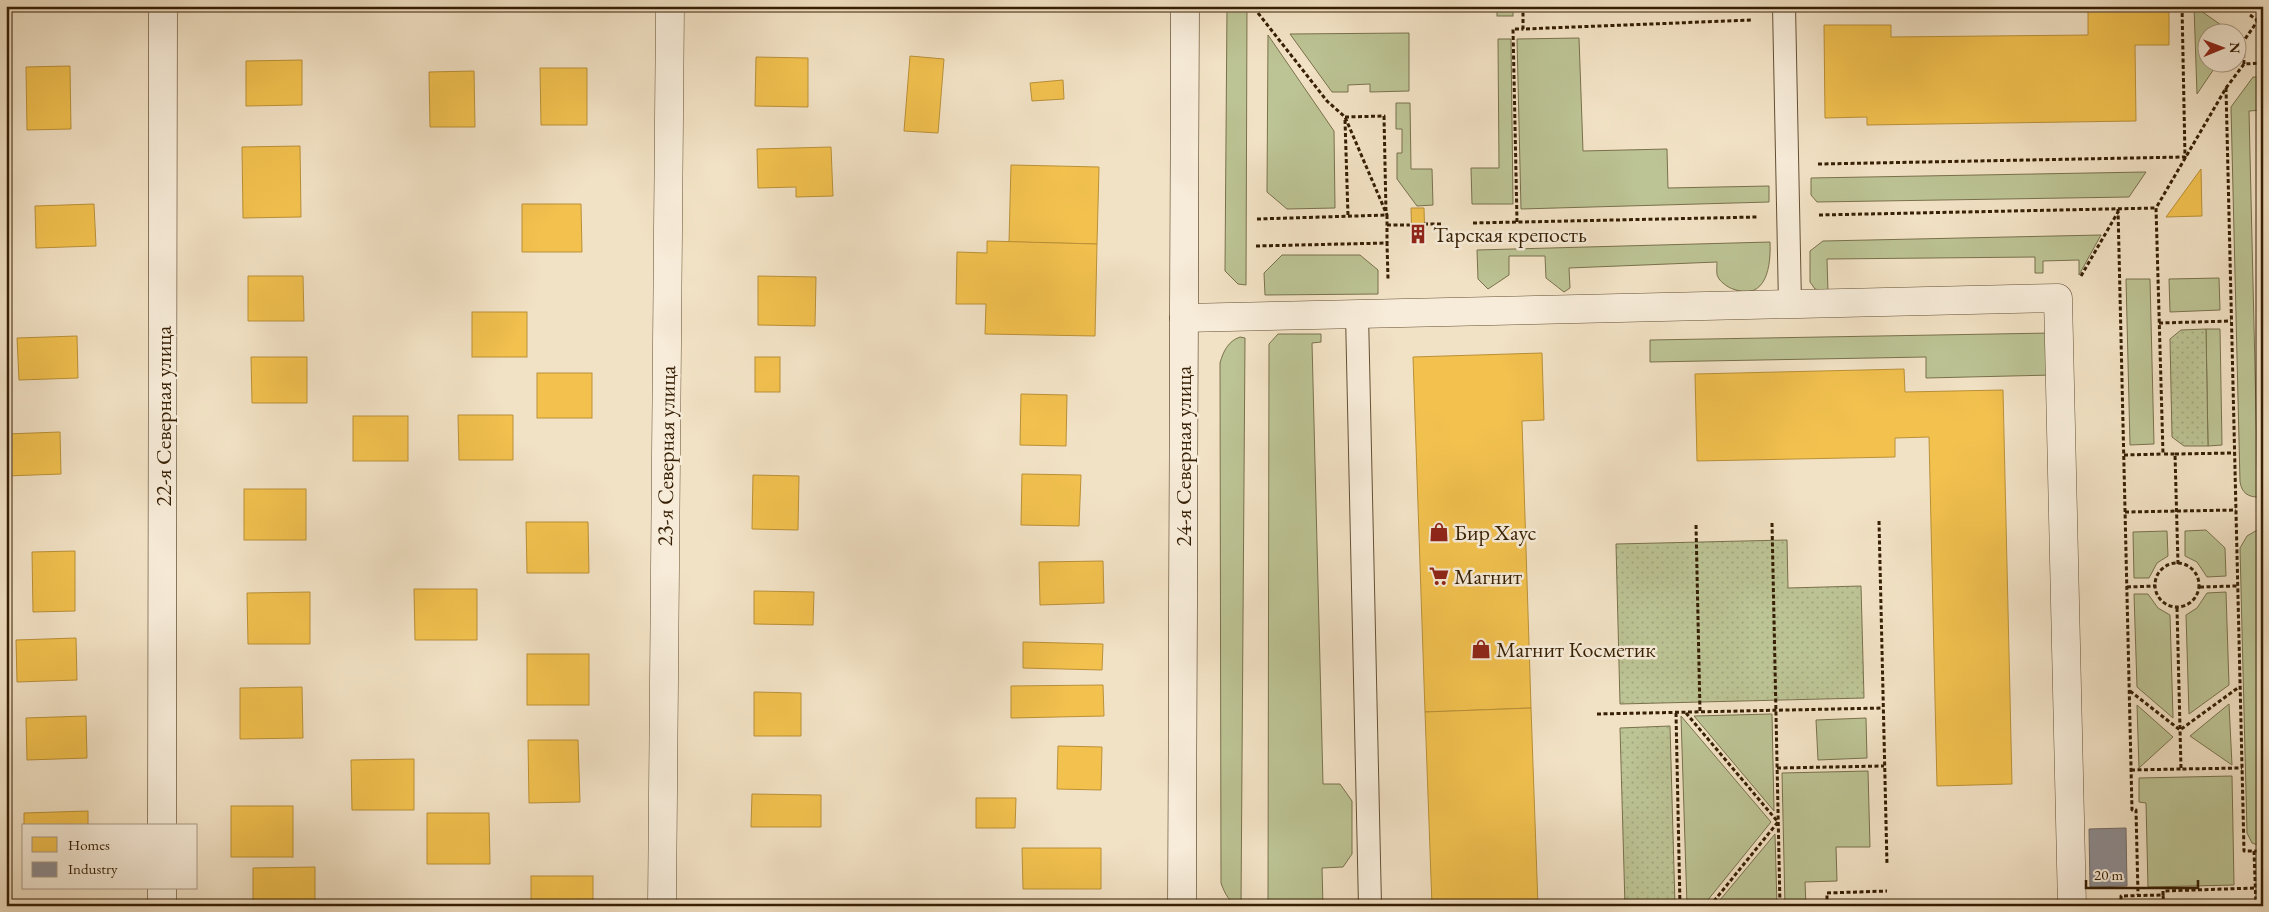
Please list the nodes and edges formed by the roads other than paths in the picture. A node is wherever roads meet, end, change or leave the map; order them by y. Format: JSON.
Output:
{"nodes":[{"id":1,"x":163,"y":6,"type":"edge"},
{"id":2,"x":670,"y":6,"type":"edge"},
{"id":3,"x":1185,"y":6,"type":"edge"},
{"id":4,"x":1784,"y":13,"type":"edge"},
{"id":5,"x":1790,"y":304,"type":"junction"},
{"id":6,"x":1358,"y":314,"type":"junction"},
{"id":7,"x":1184,"y":318,"type":"junction"},
{"id":8,"x":162,"y":824,"type":"edge"},
{"id":9,"x":162,"y":890,"type":"edge"},
{"id":10,"x":162,"y":906,"type":"edge"},
{"id":11,"x":662,"y":906,"type":"edge"},
{"id":12,"x":1182,"y":906,"type":"edge"},
{"id":13,"x":1370,"y":906,"type":"edge"},
{"id":14,"x":2072,"y":906,"type":"edge"}],
"edges":[{"from":1,"to":8,"type":"street","name":"22-я Северная улица"},
{"from":2,"to":11,"type":"street","name":"23-я Северная улица"},
{"from":3,"to":7,"type":"street","name":"24-я Северная улица"},
{"from":4,"to":5,"type":"lane"},
{"from":5,"to":6,"type":"street"},
{"from":5,"to":14,"type":"street"},
{"from":6,"to":7,"type":"street"},
{"from":6,"to":13,"type":"lane"},
{"from":7,"to":12,"type":"street","name":"24-я Северная улица"},
{"from":9,"to":10,"type":"street"}]}
